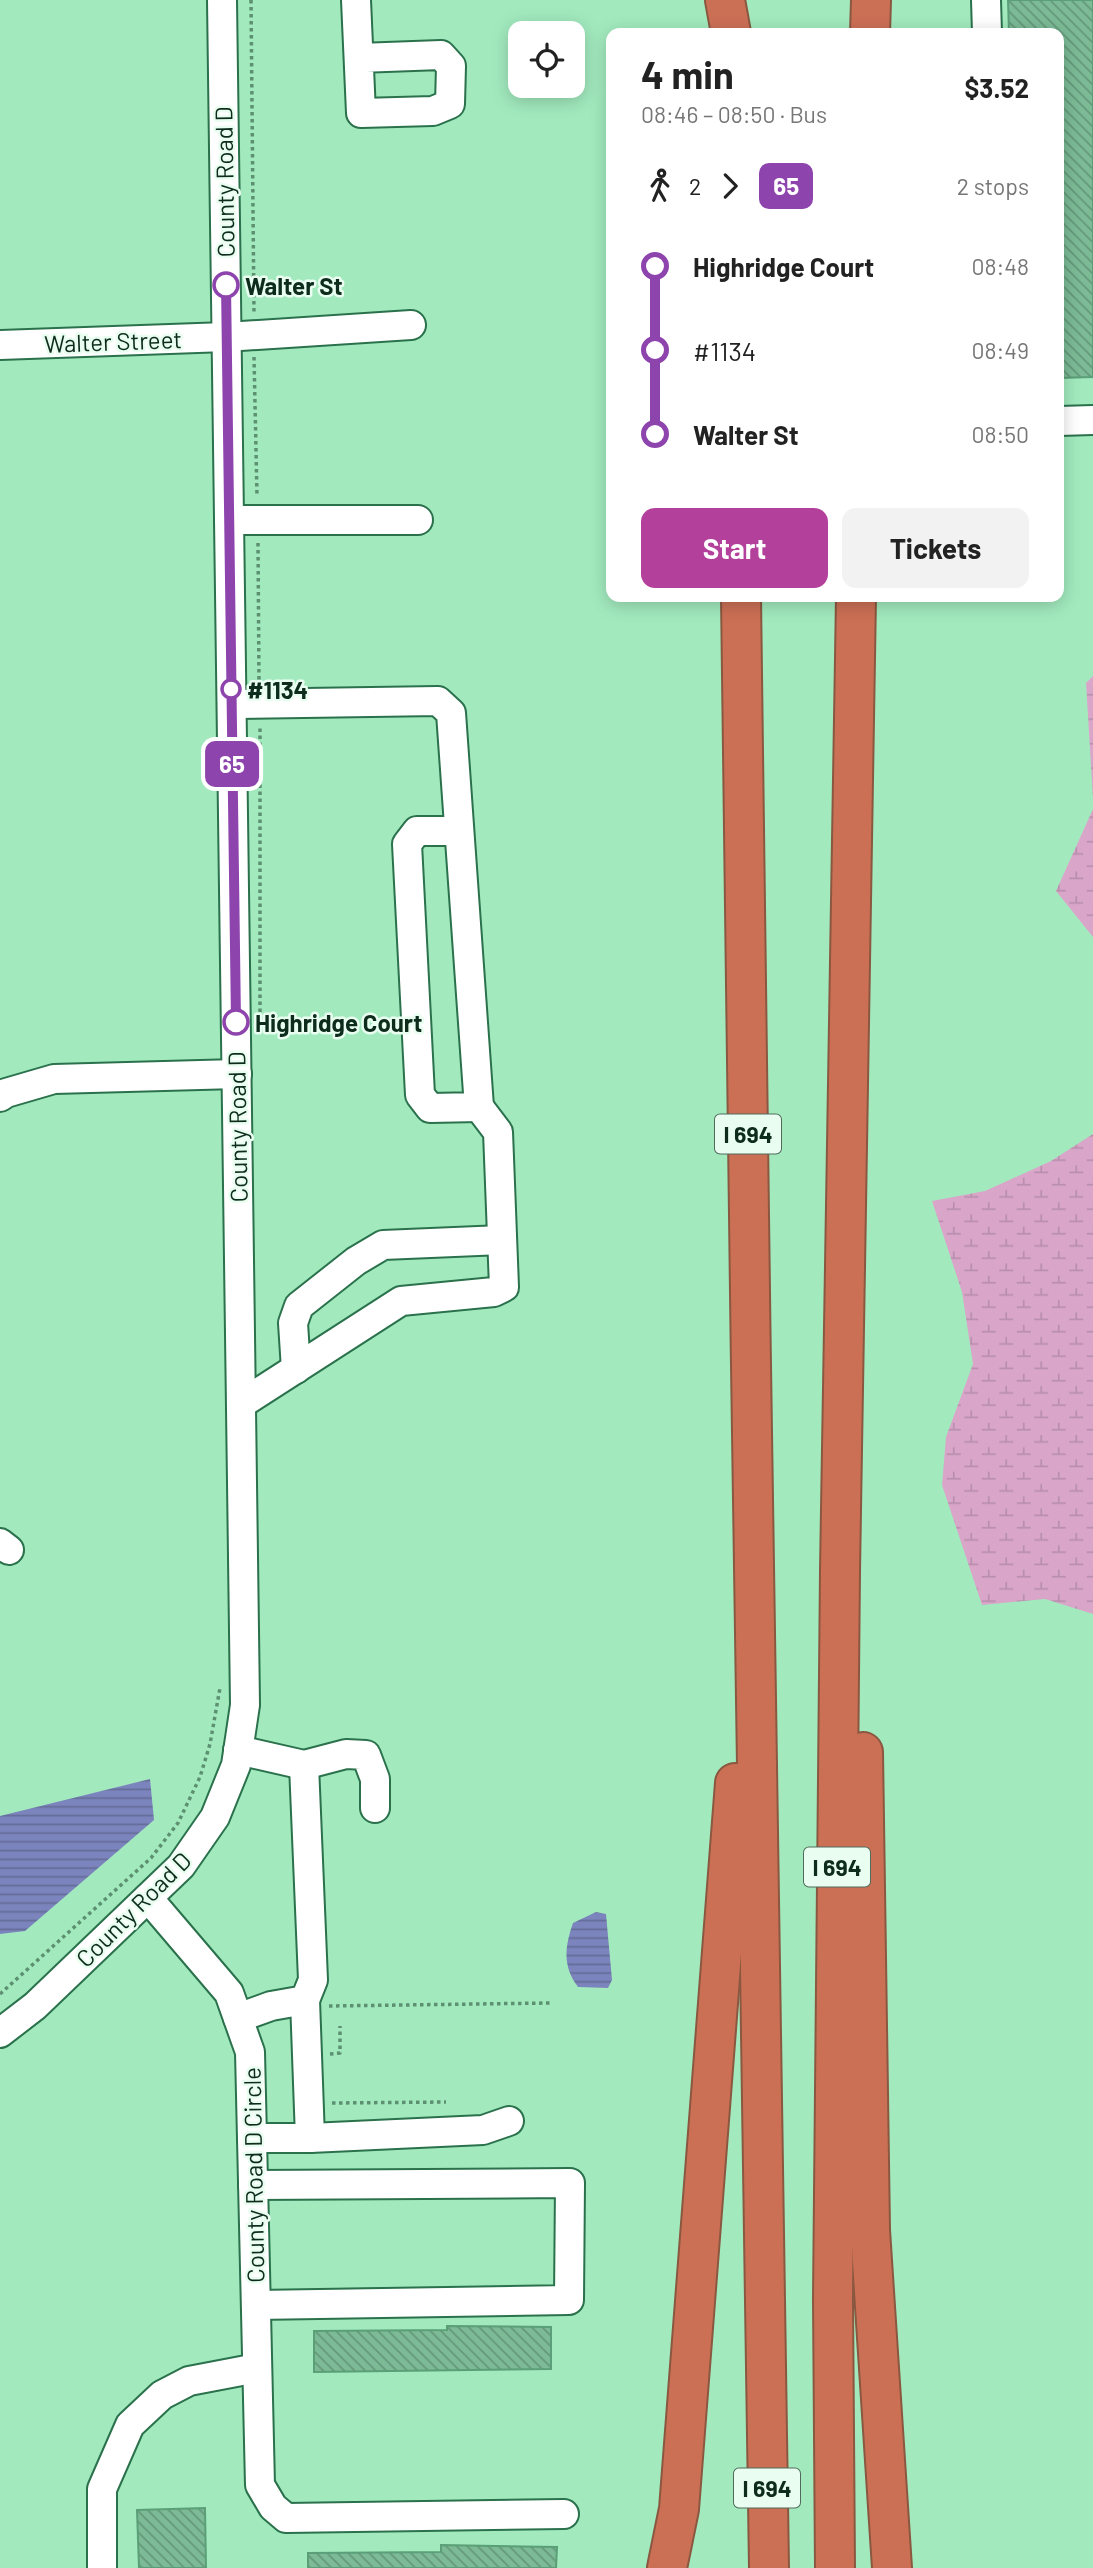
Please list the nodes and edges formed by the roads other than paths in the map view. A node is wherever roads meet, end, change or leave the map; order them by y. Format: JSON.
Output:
{"nodes":[{"id":1,"x":222,"y":0,"type":"edge"},
{"id":2,"x":356,"y":0,"type":"edge"},
{"id":3,"x":725,"y":0,"type":"edge"},
{"id":4,"x":731,"y":0,"type":"edge"},
{"id":5,"x":871,"y":0,"type":"edge"},
{"id":6,"x":986,"y":0,"type":"edge"},
{"id":7,"x":730,"y":28,"type":"edge"},
{"id":8,"x":731,"y":28,"type":"edge"},
{"id":9,"x":870,"y":28,"type":"edge"},
{"id":10,"x":987,"y":28,"type":"edge"},
{"id":11,"x":359,"y":58,"type":"dead end"},
{"id":12,"x":411,"y":325,"type":"dead end"},
{"id":13,"x":226,"y":337,"type":"junction"},
{"id":14,"x":0,"y":345,"type":"edge"},
{"id":15,"x":1093,"y":420,"type":"edge"},
{"id":16,"x":1064,"y":421,"type":"edge"},
{"id":17,"x":229,"y":520,"type":"junction"},
{"id":18,"x":418,"y":520,"type":"dead end"},
{"id":19,"x":741,"y":602,"type":"edge"},
{"id":20,"x":856,"y":602,"type":"edge"},
{"id":21,"x":232,"y":704,"type":"junction"},
{"id":22,"x":459,"y":831,"type":"junction"},
{"id":23,"x":236,"y":1074,"type":"junction"},
{"id":24,"x":0,"y":1097,"type":"edge"},
{"id":25,"x":479,"y":1107,"type":"junction"},
{"id":26,"x":845,"y":1167,"type":"junction"},
{"id":27,"x":502,"y":1240,"type":"junction"},
{"id":28,"x":296,"y":1369,"type":"junction"},
{"id":29,"x":241,"y":1404,"type":"junction"},
{"id":30,"x":753,"y":1671,"type":"junction"},
{"id":31,"x":238,"y":1750,"type":"junction"},
{"id":32,"x":304,"y":1765,"type":"junction"},
{"id":33,"x":375,"y":1808,"type":"dead end"},
{"id":34,"x":148,"y":1898,"type":"junction"},
{"id":35,"x":305,"y":2003,"type":"junction"},
{"id":36,"x":238,"y":2018,"type":"junction"},
{"id":37,"x":0,"y":2033,"type":"edge"},
{"id":38,"x":509,"y":2121,"type":"dead end"},
{"id":39,"x":310,"y":2137,"type":"junction"},
{"id":40,"x":252,"y":2138,"type":"junction"},
{"id":41,"x":253,"y":2185,"type":"junction"},
{"id":42,"x":256,"y":2305,"type":"junction"},
{"id":43,"x":257,"y":2368,"type":"junction"},
{"id":44,"x":564,"y":2514,"type":"dead end"},
{"id":45,"x":102,"y":2568,"type":"edge"},
{"id":46,"x":667,"y":2568,"type":"edge"},
{"id":47,"x":769,"y":2568,"type":"edge"},
{"id":48,"x":835,"y":2568,"type":"edge"},
{"id":49,"x":892,"y":2568,"type":"edge"}],
"edges":[{"from":1,"to":13,"type":"street","name":"County Road D"},
{"from":2,"to":11,"type":"street"},
{"from":3,"to":7,"type":"highway"},
{"from":4,"to":8,"type":"highway"},
{"from":5,"to":9,"type":"highway"},
{"from":6,"to":10,"type":"street"},
{"from":12,"to":13,"type":"street","name":"Walter Street"},
{"from":13,"to":14,"type":"street","name":"Walter Street"},
{"from":13,"to":17,"type":"street","name":"County Road D"},
{"from":15,"to":16,"type":"street"},
{"from":17,"to":18,"type":"street"},
{"from":17,"to":21,"type":"street","name":"County Road D"},
{"from":19,"to":30,"type":"highway","number":"I 694"},
{"from":20,"to":26,"type":"highway","number":"I 694"},
{"from":21,"to":22,"type":"street"},
{"from":21,"to":23,"type":"street","name":"County Road D"},
{"from":22,"to":25,"type":"street"},
{"from":22,"to":25,"type":"street"},
{"from":23,"to":24,"type":"street"},
{"from":23,"to":29,"type":"street","name":"County Road D"},
{"from":25,"to":27,"type":"street"},
{"from":26,"to":48,"type":"highway","number":"I 694"},
{"from":26,"to":49,"type":"highway"},
{"from":27,"to":28,"type":"street"},
{"from":27,"to":28,"type":"street"},
{"from":28,"to":29,"type":"street"},
{"from":29,"to":31,"type":"street","name":"County Road D"},
{"from":30,"to":46,"type":"highway"},
{"from":30,"to":47,"type":"highway","number":"I 694"},
{"from":31,"to":32,"type":"street"},
{"from":31,"to":34,"type":"street","name":"County Road D"},
{"from":32,"to":33,"type":"street"},
{"from":32,"to":35,"type":"street"},
{"from":34,"to":36,"type":"street","name":"County Road D Circle"},
{"from":34,"to":37,"type":"street","name":"County Road D"},
{"from":35,"to":36,"type":"street"},
{"from":35,"to":39,"type":"street"},
{"from":36,"to":40,"type":"street","name":"County Road D Circle"},
{"from":38,"to":39,"type":"street"},
{"from":39,"to":40,"type":"street"},
{"from":40,"to":41,"type":"street","name":"County Road D Circle"},
{"from":41,"to":42,"type":"street","name":"County Road D Circle"},
{"from":41,"to":42,"type":"street"},
{"from":42,"to":43,"type":"street","name":"County Road D Circle"},
{"from":43,"to":44,"type":"street","name":"County Road D Circle"},
{"from":43,"to":45,"type":"street"}]}
